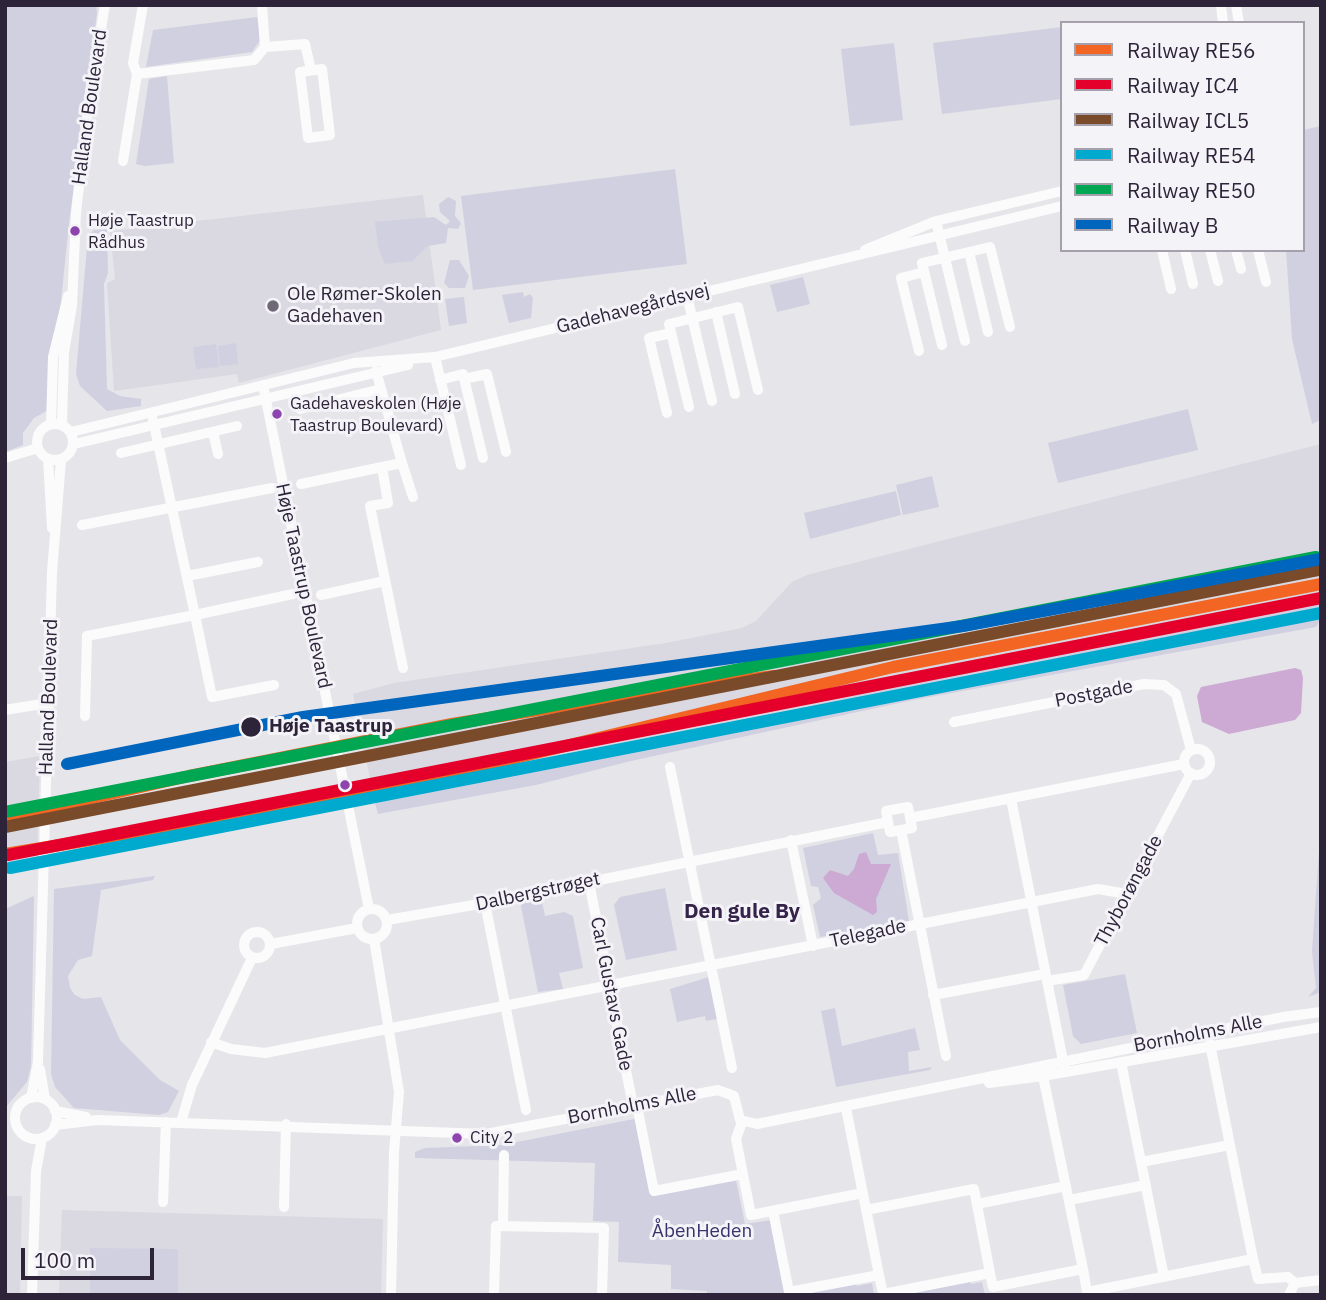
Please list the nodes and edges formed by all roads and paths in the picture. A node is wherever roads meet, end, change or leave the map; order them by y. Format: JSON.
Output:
{"nodes":[{"id":1,"x":103,"y":5,"type":"edge"},
{"id":2,"x":143,"y":5,"type":"edge"},
{"id":3,"x":262,"y":5,"type":"edge"},
{"id":4,"x":265,"y":47,"type":"junction"},
{"id":5,"x":311,"y":70,"type":"junction"},
{"id":6,"x":136,"y":74,"type":"junction"},
{"id":7,"x":123,"y":161,"type":"dead end"},
{"id":8,"x":1060,"y":191,"type":"edge"},
{"id":9,"x":1060,"y":207,"type":"edge"},
{"id":10,"x":936,"y":221,"type":"junction"},
{"id":11,"x":940,"y":238,"type":"junction"},
{"id":12,"x":969,"y":252,"type":"junction"},
{"id":13,"x":1162,"y":252,"type":"edge"},
{"id":14,"x":1185,"y":252,"type":"edge"},
{"id":15,"x":1210,"y":252,"type":"edge"},
{"id":16,"x":1237,"y":252,"type":"edge"},
{"id":17,"x":1258,"y":252,"type":"edge"},
{"id":18,"x":944,"y":258,"type":"junction"},
{"id":19,"x":832,"y":261,"type":"junction"},
{"id":20,"x":1241,"y":269,"type":"dead end"},
{"id":21,"x":924,"y":272,"type":"junction"},
{"id":22,"x":1217,"y":281,"type":"dead end"},
{"id":23,"x":1266,"y":282,"type":"dead end"},
{"id":24,"x":1193,"y":284,"type":"dead end"},
{"id":25,"x":1171,"y":289,"type":"dead end"},
{"id":26,"x":687,"y":296,"type":"junction"},
{"id":27,"x":716,"y":312,"type":"junction"},
{"id":28,"x":693,"y":318,"type":"junction"},
{"id":29,"x":1010,"y":327,"type":"dead end"},
{"id":30,"x":988,"y":332,"type":"dead end"},
{"id":31,"x":671,"y":333,"type":"junction"},
{"id":32,"x":965,"y":341,"type":"dead end"},
{"id":33,"x":942,"y":345,"type":"dead end"},
{"id":34,"x":919,"y":351,"type":"dead end"},
{"id":35,"x":435,"y":357,"type":"junction"},
{"id":36,"x":376,"y":371,"type":"junction"},
{"id":37,"x":464,"y":379,"type":"junction"},
{"id":38,"x":440,"y":380,"type":"junction"},
{"id":39,"x":263,"y":385,"type":"junction"},
{"id":40,"x":381,"y":389,"type":"junction"},
{"id":41,"x":758,"y":390,"type":"dead end"},
{"id":42,"x":736,"y":394,"type":"dead end"},
{"id":43,"x":266,"y":397,"type":"junction"},
{"id":44,"x":712,"y":401,"type":"dead end"},
{"id":45,"x":689,"y":407,"type":"dead end"},
{"id":46,"x":300,"y":409,"type":"dead end"},
{"id":47,"x":151,"y":413,"type":"junction"},
{"id":48,"x":667,"y":413,"type":"dead end"},
{"id":49,"x":154,"y":424,"type":"junction"},
{"id":50,"x":56,"y":425,"type":"junction"},
{"id":51,"x":237,"y":426,"type":"dead end"},
{"id":52,"x":71,"y":432,"type":"junction"},
{"id":53,"x":213,"y":432,"type":"junction"},
{"id":54,"x":74,"y":444,"type":"junction"},
{"id":55,"x":158,"y":445,"type":"junction"},
{"id":56,"x":38,"y":448,"type":"junction"},
{"id":57,"x":506,"y":452,"type":"dead end"},
{"id":58,"x":121,"y":453,"type":"dead end"},
{"id":59,"x":218,"y":454,"type":"dead end"},
{"id":60,"x":5,"y":458,"type":"edge"},
{"id":61,"x":484,"y":458,"type":"dead end"},
{"id":62,"x":48,"y":459,"type":"junction"},
{"id":63,"x":61,"y":460,"type":"junction"},
{"id":64,"x":402,"y":463,"type":"junction"},
{"id":65,"x":461,"y":465,"type":"dead end"},
{"id":66,"x":382,"y":467,"type":"junction"},
{"id":67,"x":301,"y":484,"type":"dead end"},
{"id":68,"x":272,"y":488,"type":"dead end"},
{"id":69,"x":413,"y":497,"type":"dead end"},
{"id":70,"x":173,"y":508,"type":"junction"},
{"id":71,"x":82,"y":525,"type":"dead end"},
{"id":72,"x":54,"y":542,"type":"junction"},
{"id":73,"x":258,"y":562,"type":"dead end"},
{"id":74,"x":187,"y":576,"type":"junction"},
{"id":75,"x":385,"y":581,"type":"junction"},
{"id":76,"x":293,"y":594,"type":"dead end"},
{"id":77,"x":321,"y":595,"type":"dead end"},
{"id":78,"x":195,"y":615,"type":"junction"},
{"id":79,"x":403,"y":668,"type":"dead end"},
{"id":80,"x":274,"y":685,"type":"dead end"},
{"id":81,"x":48,"y":703,"type":"junction"},
{"id":82,"x":5,"y":710,"type":"edge"},
{"id":83,"x":85,"y":716,"type":"dead end"},
{"id":84,"x":954,"y":722,"type":"dead end"},
{"id":85,"x":1191,"y":750,"type":"junction"},
{"id":86,"x":670,"y":767,"type":"dead end"},
{"id":87,"x":1188,"y":769,"type":"junction"},
{"id":88,"x":1011,"y":799,"type":"junction"},
{"id":89,"x":910,"y":818,"type":"junction"},
{"id":90,"x":888,"y":822,"type":"junction"},
{"id":91,"x":901,"y":830,"type":"junction"},
{"id":92,"x":791,"y":840,"type":"junction"},
{"id":93,"x":689,"y":861,"type":"junction"},
{"id":94,"x":589,"y":882,"type":"junction"},
{"id":95,"x":1127,"y":894,"type":"junction"},
{"id":96,"x":1031,"y":902,"type":"junction"},
{"id":97,"x":485,"y":903,"type":"junction"},
{"id":98,"x":369,"y":909,"type":"junction"},
{"id":99,"x":387,"y":920,"type":"junction"},
{"id":100,"x":920,"y":923,"type":"junction"},
{"id":101,"x":358,"y":928,"type":"junction"},
{"id":102,"x":374,"y":940,"type":"junction"},
{"id":103,"x":271,"y":944,"type":"junction"},
{"id":104,"x":813,"y":946,"type":"junction"},
{"id":105,"x":252,"y":958,"type":"junction"},
{"id":106,"x":711,"y":967,"type":"junction"},
{"id":107,"x":1046,"y":978,"type":"junction"},
{"id":108,"x":609,"y":987,"type":"junction"},
{"id":109,"x":933,"y":995,"type":"junction"},
{"id":110,"x":506,"y":1007,"type":"junction"},
{"id":111,"x":1321,"y":1012,"type":"edge"},
{"id":112,"x":1321,"y":1027,"type":"edge"},
{"id":113,"x":391,"y":1028,"type":"junction"},
{"id":114,"x":211,"y":1042,"type":"junction"},
{"id":115,"x":1210,"y":1044,"type":"junction"},
{"id":116,"x":946,"y":1056,"type":"dead end"},
{"id":117,"x":38,"y":1062,"type":"junction"},
{"id":118,"x":1121,"y":1062,"type":"junction"},
{"id":119,"x":1064,"y":1066,"type":"junction"},
{"id":120,"x":732,"y":1068,"type":"dead end"},
{"id":121,"x":1043,"y":1076,"type":"junction"},
{"id":122,"x":953,"y":1087,"type":"junction"},
{"id":123,"x":31,"y":1098,"type":"junction"},
{"id":124,"x":45,"y":1099,"type":"junction"},
{"id":125,"x":635,"y":1106,"type":"junction"},
{"id":126,"x":846,"y":1108,"type":"junction"},
{"id":127,"x":526,"y":1110,"type":"dead end"},
{"id":128,"x":55,"y":1111,"type":"junction"},
{"id":129,"x":10,"y":1113,"type":"edge"},
{"id":130,"x":97,"y":1119,"type":"junction"},
{"id":131,"x":166,"y":1122,"type":"junction"},
{"id":132,"x":181,"y":1122,"type":"junction"},
{"id":133,"x":742,"y":1122,"type":"junction"},
{"id":134,"x":11,"y":1124,"type":"edge"},
{"id":135,"x":286,"y":1124,"type":"junction"},
{"id":136,"x":55,"y":1125,"type":"junction"},
{"id":137,"x":397,"y":1131,"type":"junction"},
{"id":138,"x":36,"y":1138,"type":"junction"},
{"id":139,"x":1230,"y":1145,"type":"junction"},
{"id":140,"x":504,"y":1155,"type":"dead end"},
{"id":141,"x":1141,"y":1162,"type":"junction"},
{"id":142,"x":743,"y":1174,"type":"junction"},
{"id":143,"x":1146,"y":1185,"type":"junction"},
{"id":144,"x":1066,"y":1186,"type":"junction"},
{"id":145,"x":863,"y":1194,"type":"junction"},
{"id":146,"x":1069,"y":1200,"type":"junction"},
{"id":147,"x":163,"y":1202,"type":"dead end"},
{"id":148,"x":976,"y":1203,"type":"junction"},
{"id":149,"x":284,"y":1208,"type":"dead end"},
{"id":150,"x":866,"y":1210,"type":"junction"},
{"id":151,"x":773,"y":1211,"type":"junction"},
{"id":152,"x":503,"y":1226,"type":"junction"},
{"id":153,"x":1253,"y":1259,"type":"junction"},
{"id":154,"x":1083,"y":1269,"type":"junction"},
{"id":155,"x":990,"y":1273,"type":"junction"},
{"id":156,"x":879,"y":1275,"type":"junction"},
{"id":157,"x":1164,"y":1277,"type":"junction"},
{"id":158,"x":1321,"y":1280,"type":"edge"},
{"id":159,"x":1295,"y":1283,"type":"junction"},
{"id":160,"x":32,"y":1295,"type":"edge"},
{"id":161,"x":391,"y":1295,"type":"edge"},
{"id":162,"x":494,"y":1295,"type":"edge"},
{"id":163,"x":603,"y":1295,"type":"edge"},
{"id":164,"x":1289,"y":1295,"type":"edge"}],
"edges":[{"from":1,"to":50,"type":"street","name":"Halland Boulevard"},
{"from":2,"to":6,"type":"street"},
{"from":3,"to":4,"type":"street"},
{"from":4,"to":5,"type":"street"},
{"from":4,"to":6,"type":"street"},
{"from":5,"to":5,"type":"street"},
{"from":6,"to":7,"type":"street"},
{"from":8,"to":10,"type":"street","name":"Gadehavegårdsvej"},
{"from":9,"to":11,"type":"street","name":"Gadehavegårdsvej"},
{"from":10,"to":11,"type":"street"},
{"from":10,"to":19,"type":"street","name":"Gadehavegårdsvej"},
{"from":11,"to":18,"type":"street"},
{"from":11,"to":19,"type":"street","name":"Gadehavegårdsvej"},
{"from":12,"to":18,"type":"street"},
{"from":12,"to":29,"type":"street"},
{"from":12,"to":30,"type":"street"},
{"from":13,"to":25,"type":"street"},
{"from":14,"to":24,"type":"street"},
{"from":15,"to":22,"type":"street"},
{"from":16,"to":20,"type":"street"},
{"from":17,"to":23,"type":"street"},
{"from":18,"to":21,"type":"street"},
{"from":18,"to":32,"type":"street"},
{"from":19,"to":26,"type":"street","name":"Gadehavegårdsvej"},
{"from":21,"to":33,"type":"street"},
{"from":21,"to":34,"type":"street"},
{"from":26,"to":28,"type":"street"},
{"from":26,"to":35,"type":"street","name":"Gadehavegårdsvej"},
{"from":27,"to":28,"type":"street"},
{"from":27,"to":41,"type":"street"},
{"from":27,"to":42,"type":"street"},
{"from":28,"to":31,"type":"street"},
{"from":28,"to":44,"type":"street"},
{"from":31,"to":45,"type":"street"},
{"from":31,"to":48,"type":"street"},
{"from":35,"to":36,"type":"street","name":"Gadehavegårdsvej"},
{"from":35,"to":38,"type":"street"},
{"from":35,"to":39,"type":"street","name":"Gadehavegårdsvej"},
{"from":36,"to":40,"type":"street"},
{"from":36,"to":43,"type":"street","name":"Gadehavegårdsvej"},
{"from":37,"to":38,"type":"street"},
{"from":37,"to":57,"type":"street"},
{"from":37,"to":61,"type":"street"},
{"from":38,"to":65,"type":"street"},
{"from":39,"to":43,"type":"street","name":"Høje Taastrup Boulevard"},
{"from":39,"to":47,"type":"street","name":"Gadehavegårdsvej"},
{"from":40,"to":46,"type":"street"},
{"from":40,"to":64,"type":"street"},
{"from":43,"to":49,"type":"street","name":"Gadehavegårdsvej"},
{"from":43,"to":98,"type":"street","name":"Høje Taastrup Boulevard"},
{"from":47,"to":49,"type":"street"},
{"from":47,"to":52,"type":"street","name":"Gadehavegårdsvej"},
{"from":49,"to":54,"type":"street","name":"Gadehavegårdsvej"},
{"from":49,"to":55,"type":"street"},
{"from":50,"to":52,"type":"street"},
{"from":50,"to":56,"type":"street"},
{"from":51,"to":53,"type":"street"},
{"from":52,"to":54,"type":"street"},
{"from":53,"to":55,"type":"street"},
{"from":53,"to":59,"type":"street"},
{"from":54,"to":63,"type":"street"},
{"from":55,"to":58,"type":"street"},
{"from":55,"to":70,"type":"street"},
{"from":56,"to":60,"type":"street"},
{"from":56,"to":62,"type":"street"},
{"from":62,"to":63,"type":"street"},
{"from":62,"to":72,"type":"street","name":"Halland Boulevard"},
{"from":63,"to":72,"type":"street","name":"Halland Boulevard"},
{"from":64,"to":66,"type":"street"},
{"from":64,"to":69,"type":"street"},
{"from":66,"to":67,"type":"street"},
{"from":66,"to":75,"type":"street"},
{"from":68,"to":70,"type":"street"},
{"from":70,"to":71,"type":"street"},
{"from":70,"to":74,"type":"street"},
{"from":72,"to":81,"type":"street","name":"Halland Boulevard"},
{"from":73,"to":74,"type":"street"},
{"from":74,"to":78,"type":"street"},
{"from":75,"to":77,"type":"street"},
{"from":75,"to":79,"type":"street"},
{"from":76,"to":78,"type":"street"},
{"from":78,"to":80,"type":"street"},
{"from":78,"to":83,"type":"street"},
{"from":81,"to":82,"type":"street"},
{"from":81,"to":117,"type":"street","name":"Halland Boulevard"},
{"from":84,"to":85,"type":"street","name":"Postgade"},
{"from":85,"to":87,"type":"street"},
{"from":85,"to":87,"type":"street"},
{"from":86,"to":93,"type":"street"},
{"from":87,"to":88,"type":"street"},
{"from":87,"to":95,"type":"street","name":"Thyborøngade"},
{"from":88,"to":89,"type":"street"},
{"from":88,"to":96,"type":"street"},
{"from":89,"to":90,"type":"street"},
{"from":89,"to":91,"type":"street"},
{"from":90,"to":91,"type":"street"},
{"from":90,"to":92,"type":"street","name":"Dalbergstrøget"},
{"from":91,"to":100,"type":"street"},
{"from":92,"to":93,"type":"street","name":"Dalbergstrøget"},
{"from":92,"to":104,"type":"street"},
{"from":93,"to":94,"type":"street","name":"Dalbergstrøget"},
{"from":93,"to":106,"type":"street"},
{"from":94,"to":97,"type":"street","name":"Dalbergstrøget"},
{"from":94,"to":108,"type":"street","name":"Carl Gustavs Gade"},
{"from":95,"to":96,"type":"street","name":"Telegade"},
{"from":95,"to":107,"type":"street","name":"Thyborøngade"},
{"from":96,"to":100,"type":"street","name":"Telegade"},
{"from":96,"to":107,"type":"street"},
{"from":97,"to":99,"type":"street","name":"Dalbergstrøget"},
{"from":97,"to":110,"type":"street"},
{"from":98,"to":99,"type":"street"},
{"from":98,"to":101,"type":"street"},
{"from":99,"to":102,"type":"street"},
{"from":100,"to":104,"type":"street","name":"Telegade"},
{"from":100,"to":109,"type":"street"},
{"from":101,"to":102,"type":"street"},
{"from":101,"to":103,"type":"street"},
{"from":102,"to":113,"type":"street"},
{"from":103,"to":105,"type":"street"},
{"from":103,"to":105,"type":"street"},
{"from":104,"to":106,"type":"street","name":"Telegade"},
{"from":105,"to":114,"type":"street"},
{"from":106,"to":108,"type":"street","name":"Telegade"},
{"from":106,"to":120,"type":"street"},
{"from":107,"to":109,"type":"street"},
{"from":107,"to":119,"type":"street"},
{"from":108,"to":110,"type":"street","name":"Telegade"},
{"from":108,"to":125,"type":"street","name":"Carl Gustavs Gade"},
{"from":109,"to":116,"type":"street"},
{"from":110,"to":113,"type":"street","name":"Telegade"},
{"from":110,"to":127,"type":"street"},
{"from":111,"to":119,"type":"street","name":"Bornholms Alle"},
{"from":112,"to":115,"type":"street","name":"Bornholms Alle"},
{"from":113,"to":114,"type":"street","name":"Telegade"},
{"from":113,"to":137,"type":"street"},
{"from":114,"to":132,"type":"street"},
{"from":115,"to":118,"type":"street","name":"Bornholms Alle"},
{"from":115,"to":139,"type":"street"},
{"from":117,"to":123,"type":"street","name":"Halland Boulevard"},
{"from":117,"to":124,"type":"street","name":"Halland Boulevard"},
{"from":118,"to":119,"type":"street","name":"Bornholms Alle"},
{"from":118,"to":141,"type":"street"},
{"from":119,"to":121,"type":"street","name":"Bornholms Alle"},
{"from":119,"to":122,"type":"street","name":"Bornholms Alle"},
{"from":121,"to":122,"type":"street","name":"Bornholms Alle"},
{"from":121,"to":144,"type":"street"},
{"from":122,"to":126,"type":"street","name":"Bornholms Alle"},
{"from":123,"to":124,"type":"street"},
{"from":123,"to":129,"type":"street"},
{"from":124,"to":128,"type":"street"},
{"from":125,"to":133,"type":"street","name":"Bornholms Alle"},
{"from":125,"to":137,"type":"street","name":"Bornholms Alle"},
{"from":125,"to":142,"type":"street","name":"Carl Gustavs Gade"},
{"from":126,"to":133,"type":"street","name":"Bornholms Alle"},
{"from":126,"to":145,"type":"street"},
{"from":128,"to":130,"type":"street","name":"Bornholms Alle"},
{"from":128,"to":136,"type":"street"},
{"from":129,"to":134,"type":"street"},
{"from":130,"to":131,"type":"street","name":"Bornholms Alle"},
{"from":130,"to":136,"type":"street","name":"Bornholms Alle"},
{"from":131,"to":132,"type":"street","name":"Bornholms Alle"},
{"from":131,"to":147,"type":"street"},
{"from":132,"to":135,"type":"street","name":"Bornholms Alle"},
{"from":133,"to":142,"type":"street"},
{"from":134,"to":138,"type":"street"},
{"from":135,"to":137,"type":"street","name":"Bornholms Alle"},
{"from":135,"to":149,"type":"street"},
{"from":136,"to":138,"type":"street"},
{"from":137,"to":161,"type":"street"},
{"from":138,"to":160,"type":"street"},
{"from":139,"to":141,"type":"street"},
{"from":139,"to":153,"type":"street"},
{"from":140,"to":152,"type":"street"},
{"from":141,"to":143,"type":"street"},
{"from":142,"to":151,"type":"street"},
{"from":143,"to":146,"type":"street"},
{"from":143,"to":157,"type":"street"},
{"from":144,"to":146,"type":"street"},
{"from":144,"to":148,"type":"street"},
{"from":145,"to":150,"type":"street"},
{"from":145,"to":151,"type":"street"},
{"from":146,"to":154,"type":"street"},
{"from":148,"to":150,"type":"street"},
{"from":148,"to":155,"type":"street"},
{"from":150,"to":156,"type":"street"},
{"from":151,"to":156,"type":"street"},
{"from":152,"to":162,"type":"street"},
{"from":152,"to":163,"type":"street"},
{"from":153,"to":157,"type":"street"},
{"from":153,"to":159,"type":"street"},
{"from":154,"to":155,"type":"street"},
{"from":154,"to":157,"type":"street"},
{"from":155,"to":156,"type":"street"},
{"from":158,"to":159,"type":"street"},
{"from":159,"to":164,"type":"street"}]}
